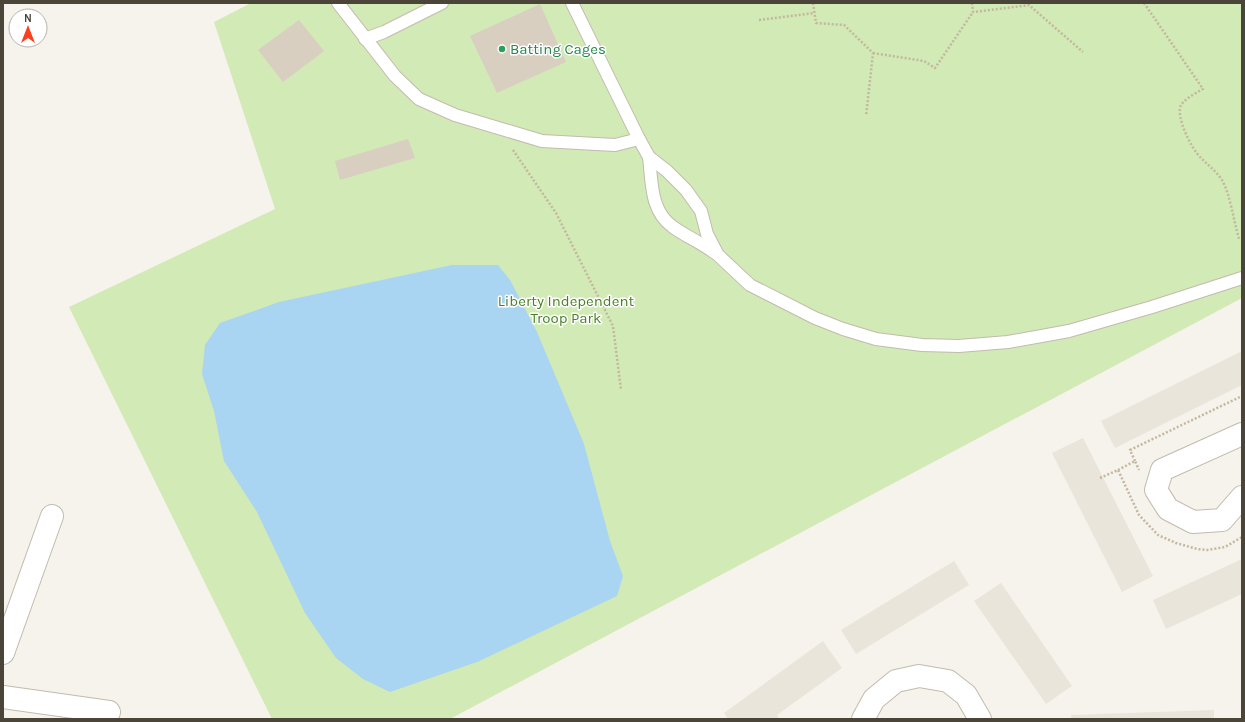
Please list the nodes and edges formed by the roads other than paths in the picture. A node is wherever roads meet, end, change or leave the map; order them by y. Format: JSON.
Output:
{"nodes":[{"id":1,"x":338,"y":3,"type":"edge"},
{"id":2,"x":442,"y":3,"type":"edge"},
{"id":3,"x":572,"y":3,"type":"edge"},
{"id":4,"x":365,"y":39,"type":"junction"},
{"id":5,"x":639,"y":138,"type":"junction"},
{"id":6,"x":649,"y":157,"type":"junction"},
{"id":7,"x":718,"y":255,"type":"junction"},
{"id":8,"x":1242,"y":278,"type":"edge"},
{"id":9,"x":1241,"y":438,"type":"edge"},
{"id":10,"x":1242,"y":497,"type":"edge"},
{"id":11,"x":52,"y":516,"type":"dead end"},
{"id":12,"x":3,"y":653,"type":"edge"},
{"id":13,"x":3,"y":697,"type":"edge"},
{"id":14,"x":109,"y":712,"type":"dead end"},
{"id":15,"x":863,"y":719,"type":"edge"},
{"id":16,"x":980,"y":719,"type":"edge"}],
"edges":[{"from":1,"to":4,"type":"lane"},
{"from":2,"to":4,"type":"lane"},
{"from":3,"to":5,"type":"lane"},
{"from":4,"to":5,"type":"lane"},
{"from":5,"to":6,"type":"lane"},
{"from":6,"to":7,"type":"lane"},
{"from":6,"to":7,"type":"lane"},
{"from":7,"to":8,"type":"lane"},
{"from":9,"to":10,"type":"street"},
{"from":11,"to":12,"type":"street"},
{"from":13,"to":14,"type":"street"},
{"from":15,"to":16,"type":"street"}]}
